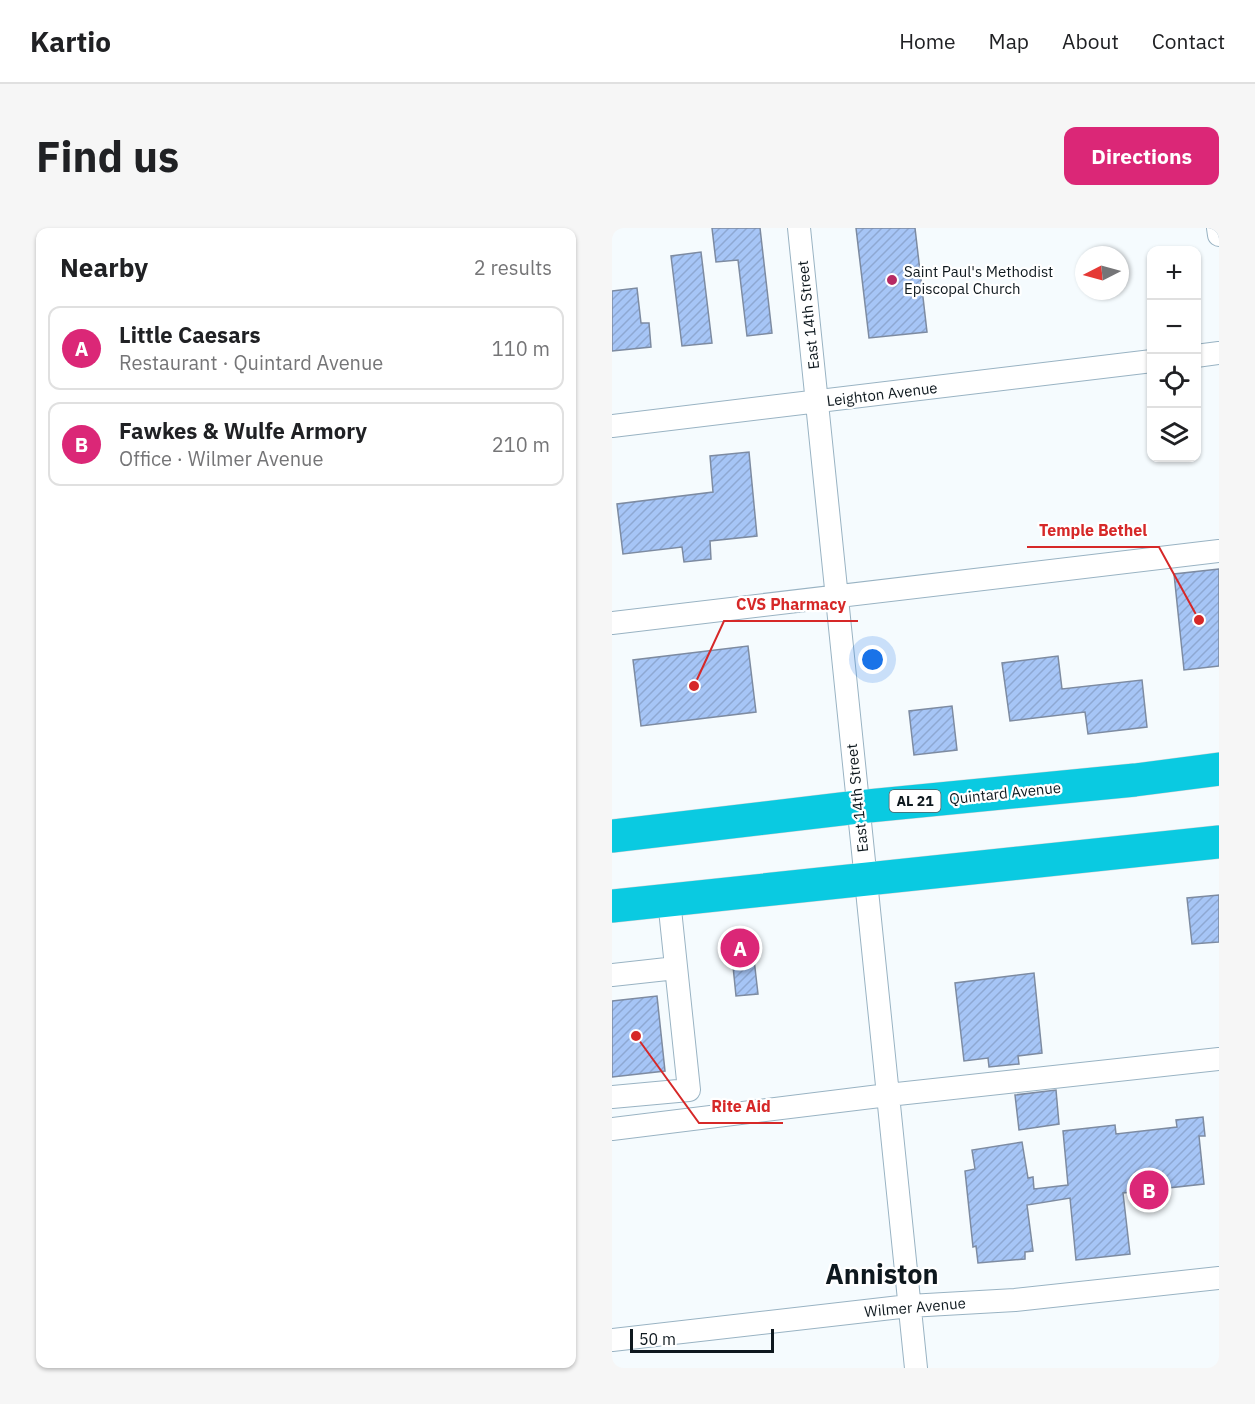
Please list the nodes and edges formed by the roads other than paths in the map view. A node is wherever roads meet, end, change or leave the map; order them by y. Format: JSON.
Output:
{"nodes":[{"id":1,"x":799,"y":228,"type":"edge"},
{"id":2,"x":1218,"y":228,"type":"edge"},
{"id":3,"x":1219,"y":235,"type":"edge"},
{"id":4,"x":1219,"y":353,"type":"edge"},
{"id":5,"x":1201,"y":355,"type":"edge"},
{"id":6,"x":1147,"y":362,"type":"edge"},
{"id":7,"x":817,"y":402,"type":"junction"},
{"id":8,"x":612,"y":426,"type":"edge"},
{"id":9,"x":1219,"y":551,"type":"edge"},
{"id":10,"x":837,"y":598,"type":"junction"},
{"id":11,"x":612,"y":623,"type":"edge"},
{"id":12,"x":1219,"y":769,"type":"edge"},
{"id":13,"x":858,"y":807,"type":"junction"},
{"id":14,"x":612,"y":836,"type":"edge"},
{"id":15,"x":1219,"y":843,"type":"edge"},
{"id":16,"x":866,"y":880,"type":"junction"},
{"id":17,"x":669,"y":900,"type":"junction"},
{"id":18,"x":612,"y":906,"type":"edge"},
{"id":19,"x":676,"y":968,"type":"junction"},
{"id":20,"x":612,"y":975,"type":"edge"},
{"id":21,"x":1219,"y":1059,"type":"edge"},
{"id":22,"x":888,"y":1095,"type":"junction"},
{"id":23,"x":612,"y":1097,"type":"edge"},
{"id":24,"x":612,"y":1129,"type":"edge"},
{"id":25,"x":1219,"y":1278,"type":"edge"},
{"id":26,"x":909,"y":1306,"type":"junction"},
{"id":27,"x":612,"y":1340,"type":"edge"},
{"id":28,"x":915,"y":1368,"type":"edge"}],
"edges":[{"from":1,"to":7,"type":"street","name":"East 14th Street"},
{"from":2,"to":3,"type":"street"},
{"from":4,"to":5,"type":"street"},
{"from":6,"to":7,"type":"street","name":"Leighton Avenue"},
{"from":7,"to":8,"type":"street","name":"Leighton Avenue"},
{"from":7,"to":10,"type":"street","name":"East 14th Street"},
{"from":9,"to":10,"type":"street"},
{"from":10,"to":11,"type":"street"},
{"from":10,"to":13,"type":"street","name":"East 14th Street"},
{"from":12,"to":13,"type":"highway","name":"Quintard Avenue","number":"AL 21"},
{"from":13,"to":14,"type":"highway","name":"Quintard Avenue","number":"AL 21"},
{"from":13,"to":16,"type":"street","name":"East 14th Street"},
{"from":15,"to":16,"type":"highway"},
{"from":16,"to":17,"type":"highway"},
{"from":16,"to":22,"type":"street","name":"East 14th Street"},
{"from":17,"to":18,"type":"highway"},
{"from":17,"to":19,"type":"street"},
{"from":19,"to":20,"type":"street"},
{"from":19,"to":23,"type":"street"},
{"from":21,"to":22,"type":"street"},
{"from":22,"to":24,"type":"street"},
{"from":22,"to":26,"type":"street","name":"East 14th Street"},
{"from":25,"to":26,"type":"street","name":"Wilmer Avenue"},
{"from":26,"to":27,"type":"street","name":"Wilmer Avenue"},
{"from":26,"to":28,"type":"street","name":"East 14th Street"}]}
